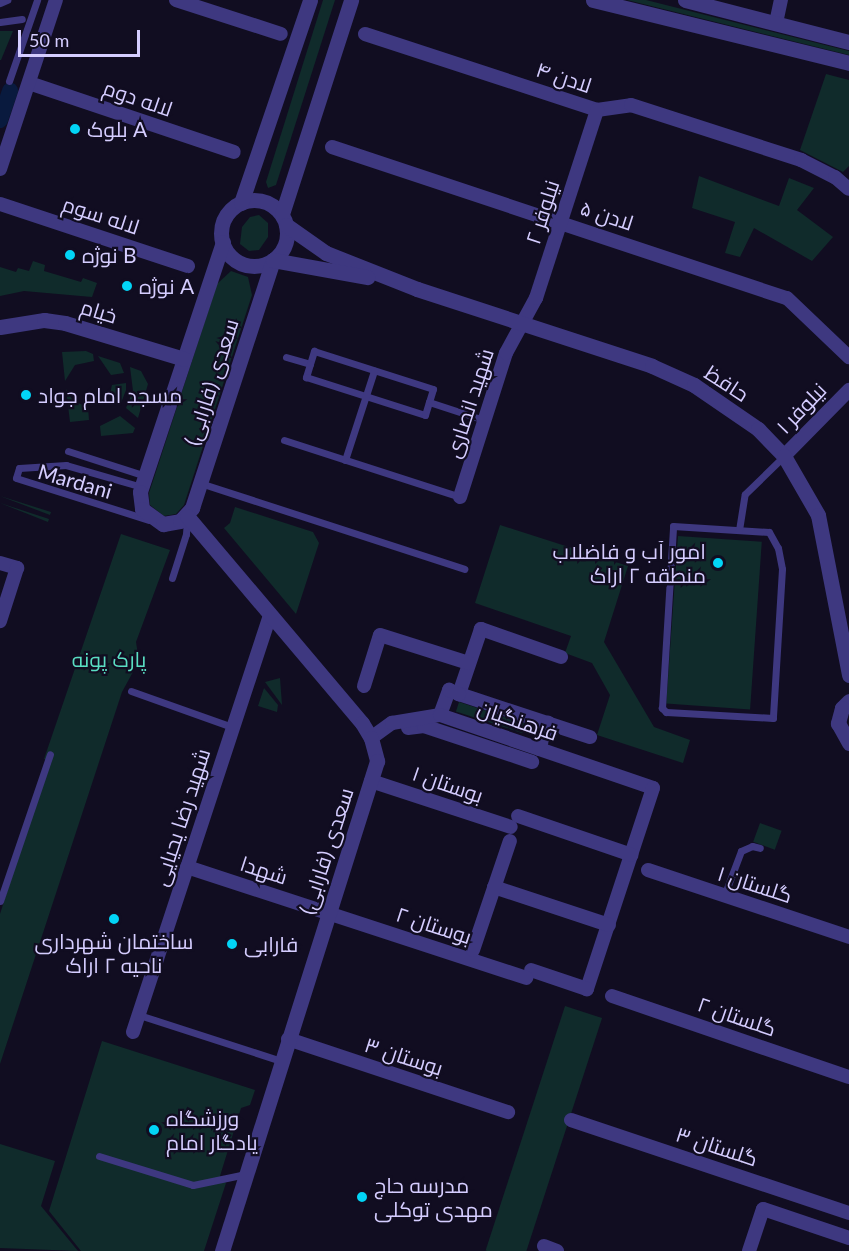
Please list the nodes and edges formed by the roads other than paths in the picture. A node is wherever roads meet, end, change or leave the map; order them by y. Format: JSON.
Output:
{"nodes":[{"id":1,"x":7,"y":0,"type":"edge"},
{"id":2,"x":37,"y":0,"type":"edge"},
{"id":3,"x":56,"y":0,"type":"edge"},
{"id":4,"x":176,"y":0,"type":"edge"},
{"id":5,"x":310,"y":0,"type":"edge"},
{"id":6,"x":351,"y":0,"type":"edge"},
{"id":7,"x":593,"y":0,"type":"edge"},
{"id":8,"x":685,"y":0,"type":"edge"},
{"id":9,"x":781,"y":0,"type":"edge"},
{"id":10,"x":0,"y":3,"type":"edge"},
{"id":11,"x":22,"y":19,"type":"dead end"},
{"id":12,"x":0,"y":22,"type":"edge"},
{"id":13,"x":776,"y":23,"type":"junction"},
{"id":14,"x":281,"y":34,"type":"dead end"},
{"id":15,"x":365,"y":34,"type":"dead end"},
{"id":16,"x":849,"y":42,"type":"edge"},
{"id":17,"x":849,"y":63,"type":"edge"},
{"id":18,"x":9,"y":81,"type":"dead end"},
{"id":19,"x":29,"y":83,"type":"junction"},
{"id":20,"x":597,"y":110,"type":"junction"},
{"id":21,"x":332,"y":147,"type":"dead end"},
{"id":22,"x":234,"y":152,"type":"dead end"},
{"id":23,"x":0,"y":169,"type":"edge"},
{"id":24,"x":849,"y":189,"type":"edge"},
{"id":25,"x":241,"y":203,"type":"junction"},
{"id":26,"x":0,"y":204,"type":"edge"},
{"id":27,"x":284,"y":220,"type":"junction"},
{"id":28,"x":561,"y":222,"type":"junction"},
{"id":29,"x":223,"y":243,"type":"junction"},
{"id":30,"x":273,"y":260,"type":"junction"},
{"id":31,"x":188,"y":266,"type":"dead end"},
{"id":32,"x":417,"y":289,"type":"junction"},
{"id":33,"x":523,"y":325,"type":"junction"},
{"id":34,"x":0,"y":327,"type":"edge"},
{"id":35,"x":286,"y":357,"type":"dead end"},
{"id":36,"x":849,"y":357,"type":"edge"},
{"id":37,"x":184,"y":359,"type":"junction"},
{"id":38,"x":310,"y":364,"type":"junction"},
{"id":39,"x":374,"y":370,"type":"junction"},
{"id":40,"x":849,"y":390,"type":"edge"},
{"id":41,"x":366,"y":396,"type":"junction"},
{"id":42,"x":429,"y":402,"type":"junction"},
{"id":43,"x":484,"y":420,"type":"junction"},
{"id":44,"x":284,"y":440,"type":"dead end"},
{"id":45,"x":68,"y":451,"type":"dead end"},
{"id":46,"x":784,"y":456,"type":"junction"},
{"id":47,"x":345,"y":460,"type":"junction"},
{"id":48,"x":144,"y":481,"type":"junction"},
{"id":49,"x":200,"y":483,"type":"junction"},
{"id":50,"x":460,"y":497,"type":"joint"},
{"id":51,"x":187,"y":516,"type":"junction"},
{"id":52,"x":154,"y":522,"type":"junction"},
{"id":53,"x":739,"y":530,"type":"junction"},
{"id":54,"x":0,"y":563,"type":"edge"},
{"id":55,"x":464,"y":569,"type":"dead end"},
{"id":56,"x":172,"y":578,"type":"dead end"},
{"id":57,"x":270,"y":615,"type":"junction"},
{"id":58,"x":0,"y":621,"type":"edge"},
{"id":59,"x":561,"y":657,"type":"dead end"},
{"id":60,"x":470,"y":663,"type":"junction"},
{"id":61,"x":849,"y":675,"type":"edge"},
{"id":62,"x":364,"y":686,"type":"dead end"},
{"id":63,"x":131,"y":691,"type":"dead end"},
{"id":64,"x":459,"y":694,"type":"junction"},
{"id":65,"x":849,"y":701,"type":"edge"},
{"id":66,"x":441,"y":715,"type":"junction"},
{"id":67,"x":548,"y":723,"type":"junction"},
{"id":68,"x":232,"y":727,"type":"junction"},
{"id":69,"x":385,"y":729,"type":"junction"},
{"id":70,"x":591,"y":737,"type":"dead end"},
{"id":71,"x":371,"y":738,"type":"junction"},
{"id":72,"x":849,"y":743,"type":"edge"},
{"id":73,"x":539,"y":750,"type":"junction"},
{"id":74,"x":50,"y":754,"type":"dead end"},
{"id":75,"x":532,"y":762,"type":"dead end"},
{"id":76,"x":371,"y":781,"type":"junction"},
{"id":77,"x":513,"y":828,"type":"junction"},
{"id":78,"x":760,"y":848,"type":"dead end"},
{"id":79,"x":632,"y":855,"type":"junction"},
{"id":80,"x":187,"y":867,"type":"junction"},
{"id":81,"x":648,"y":870,"type":"dead end"},
{"id":82,"x":494,"y":887,"type":"junction"},
{"id":83,"x":724,"y":896,"type":"junction"},
{"id":84,"x":0,"y":902,"type":"edge"},
{"id":85,"x":328,"y":913,"type":"junction"},
{"id":86,"x":609,"y":925,"type":"junction"},
{"id":87,"x":849,"y":937,"type":"edge"},
{"id":88,"x":473,"y":950,"type":"dead end"},
{"id":89,"x":612,"y":996,"type":"dead end"},
{"id":90,"x":139,"y":1015,"type":"junction"},
{"id":91,"x":133,"y":1032,"type":"dead end"},
{"id":92,"x":288,"y":1039,"type":"junction"},
{"id":93,"x":281,"y":1061,"type":"junction"},
{"id":94,"x":849,"y":1077,"type":"edge"},
{"id":95,"x":508,"y":1112,"type":"dead end"},
{"id":96,"x":571,"y":1120,"type":"dead end"},
{"id":97,"x":99,"y":1156,"type":"dead end"},
{"id":98,"x":246,"y":1174,"type":"junction"},
{"id":99,"x":849,"y":1213,"type":"edge"},
{"id":100,"x":849,"y":1238,"type":"edge"},
{"id":101,"x":222,"y":1251,"type":"edge"},
{"id":102,"x":750,"y":1251,"type":"edge"}],
"edges":[{"from":1,"to":10,"type":"lane"},
{"from":2,"to":18,"type":"lane"},
{"from":3,"to":19,"type":"street"},
{"from":4,"to":14,"type":"street"},
{"from":5,"to":25,"type":"street"},
{"from":6,"to":27,"type":"street"},
{"from":7,"to":17,"type":"street"},
{"from":8,"to":13,"type":"street"},
{"from":9,"to":13,"type":"street"},
{"from":11,"to":12,"type":"lane"},
{"from":13,"to":16,"type":"street"},
{"from":15,"to":20,"type":"street","name":"لادن ۴"},
{"from":19,"to":22,"type":"street","name":"لاله دوم"},
{"from":19,"to":23,"type":"street"},
{"from":20,"to":24,"type":"street","name":"لادن ۴"},
{"from":20,"to":28,"type":"street","name":"نیلوفر ۲"},
{"from":21,"to":28,"type":"street","name":"لادن ۵"},
{"from":25,"to":27,"type":"street"},
{"from":25,"to":29,"type":"street"},
{"from":26,"to":31,"type":"street","name":"لاله سوم"},
{"from":27,"to":30,"type":"street"},
{"from":27,"to":32,"type":"street"},
{"from":28,"to":33,"type":"street","name":"نیلوفر ۲"},
{"from":28,"to":36,"type":"street","name":"لادن ۵"},
{"from":29,"to":30,"type":"street"},
{"from":29,"to":37,"type":"street","name":"سعدی (فارابی)"},
{"from":30,"to":32,"type":"street"},
{"from":30,"to":49,"type":"street","name":"سعدی (فارابی)"},
{"from":32,"to":33,"type":"street","name":"حافظ"},
{"from":33,"to":43,"type":"street","name":"شهید انصاری"},
{"from":33,"to":46,"type":"street","name":"حافظ"},
{"from":34,"to":37,"type":"street","name":"خیام"},
{"from":35,"to":38,"type":"lane"},
{"from":37,"to":48,"type":"street","name":"سعدی (فارابی)"},
{"from":38,"to":39,"type":"lane"},
{"from":38,"to":41,"type":"lane"},
{"from":39,"to":41,"type":"lane"},
{"from":39,"to":42,"type":"lane"},
{"from":40,"to":46,"type":"street","name":"نیلوفر ۱"},
{"from":41,"to":42,"type":"lane"},
{"from":41,"to":47,"type":"lane"},
{"from":42,"to":43,"type":"lane"},
{"from":43,"to":50,"type":"street","name":"شهید انصاری"},
{"from":44,"to":47,"type":"lane"},
{"from":45,"to":48,"type":"lane"},
{"from":46,"to":53,"type":"lane"},
{"from":46,"to":61,"type":"street","name":"حافظ"},
{"from":47,"to":50,"type":"lane"},
{"from":48,"to":52,"type":"street","name":"سعدی (فارابی)"},
{"from":48,"to":52,"type":"lane","name":"Mardani"},
{"from":49,"to":51,"type":"street","name":"سعدی (فارابی)"},
{"from":49,"to":55,"type":"lane"},
{"from":51,"to":52,"type":"street"},
{"from":51,"to":56,"type":"lane"},
{"from":51,"to":57,"type":"street"},
{"from":53,"to":53,"type":"lane"},
{"from":54,"to":58,"type":"street"},
{"from":57,"to":68,"type":"street","name":"شهید رضا یحیایی"},
{"from":57,"to":71,"type":"street"},
{"from":59,"to":60,"type":"street"},
{"from":60,"to":62,"type":"street"},
{"from":60,"to":64,"type":"street"},
{"from":63,"to":68,"type":"lane"},
{"from":64,"to":66,"type":"street"},
{"from":64,"to":67,"type":"street"},
{"from":65,"to":72,"type":"street"},
{"from":66,"to":69,"type":"street","name":"فرهنگیان"},
{"from":66,"to":73,"type":"street","name":"فرهنگیان"},
{"from":67,"to":70,"type":"street"},
{"from":67,"to":73,"type":"street"},
{"from":68,"to":80,"type":"street","name":"شهید رضا یحیایی"},
{"from":69,"to":71,"type":"street","name":"فرهنگیان"},
{"from":69,"to":75,"type":"street"},
{"from":71,"to":76,"type":"street","name":"سعدی (فارابی)"},
{"from":73,"to":79,"type":"street","name":"فرهنگیان"},
{"from":74,"to":84,"type":"lane"},
{"from":76,"to":77,"type":"street","name":"بوستان ۱"},
{"from":76,"to":85,"type":"street","name":"سعدی (فارابی)"},
{"from":77,"to":79,"type":"street","name":"بوستان ۱"},
{"from":77,"to":82,"type":"street"},
{"from":78,"to":83,"type":"lane"},
{"from":79,"to":86,"type":"street"},
{"from":80,"to":85,"type":"street","name":"شهدا"},
{"from":80,"to":90,"type":"street","name":"شهید رضا یحیایی"},
{"from":81,"to":83,"type":"street","name":"گلستان ۱"},
{"from":82,"to":86,"type":"street"},
{"from":82,"to":88,"type":"street"},
{"from":83,"to":87,"type":"street","name":"گلستان ۱"},
{"from":85,"to":86,"type":"street","name":"بوستان ۲"},
{"from":85,"to":92,"type":"street","name":"سعدی (فارابی)"},
{"from":89,"to":94,"type":"street","name":"گلستان ۲"},
{"from":90,"to":91,"type":"street","name":"شهید رضا یحیایی"},
{"from":90,"to":93,"type":"lane"},
{"from":92,"to":93,"type":"street","name":"سعدی (فارابی)"},
{"from":92,"to":95,"type":"street","name":"بوستان ۳"},
{"from":93,"to":98,"type":"street","name":"سعدی (فارابی)"},
{"from":96,"to":99,"type":"street","name":"گلستان ۳"},
{"from":97,"to":98,"type":"lane"},
{"from":98,"to":101,"type":"street","name":"سعدی (فارابی)"},
{"from":100,"to":102,"type":"street"}]}
